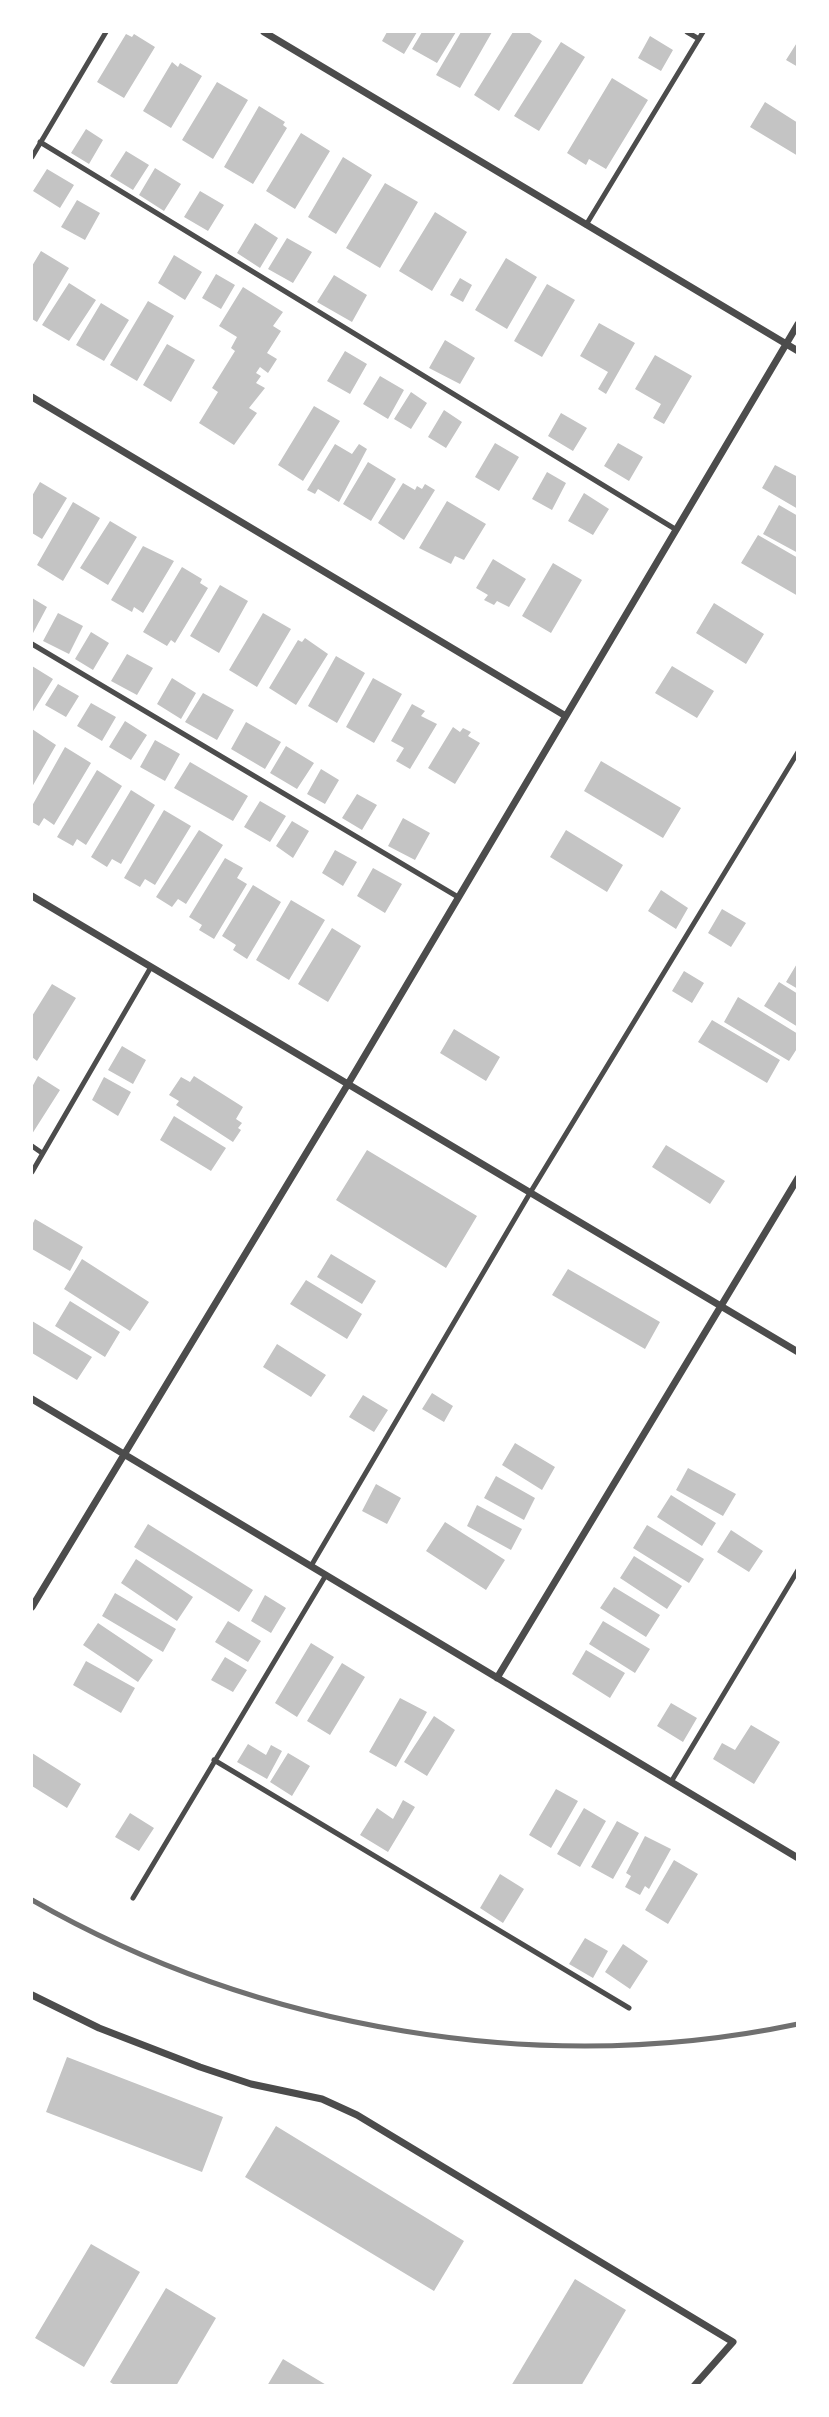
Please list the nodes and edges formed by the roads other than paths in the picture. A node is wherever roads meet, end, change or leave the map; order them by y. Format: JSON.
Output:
{"nodes":[{"id":1,"x":106,"y":32,"type":"edge"},
{"id":2,"x":264,"y":32,"type":"edge"},
{"id":3,"x":687,"y":32,"type":"edge"},
{"id":4,"x":703,"y":32,"type":"edge"},
{"id":5,"x":699,"y":39,"type":"junction"},
{"id":6,"x":40,"y":142,"type":"junction"},
{"id":7,"x":32,"y":156,"type":"edge"},
{"id":8,"x":586,"y":225,"type":"junction"},
{"id":9,"x":797,"y":324,"type":"edge"},
{"id":10,"x":785,"y":344,"type":"junction"},
{"id":11,"x":797,"y":352,"type":"edge"},
{"id":12,"x":32,"y":397,"type":"edge"},
{"id":13,"x":675,"y":529,"type":"junction"},
{"id":14,"x":32,"y":644,"type":"edge"},
{"id":15,"x":564,"y":715,"type":"junction"},
{"id":16,"x":797,"y":751,"type":"edge"},
{"id":17,"x":32,"y":896,"type":"edge"},
{"id":18,"x":458,"y":897,"type":"junction"},
{"id":19,"x":151,"y":967,"type":"junction"},
{"id":20,"x":348,"y":1084,"type":"junction"},
{"id":21,"x":32,"y":1146,"type":"edge"},
{"id":22,"x":42,"y":1153,"type":"junction"},
{"id":23,"x":32,"y":1172,"type":"edge"},
{"id":24,"x":797,"y":1178,"type":"edge"},
{"id":25,"x":530,"y":1193,"type":"junction"},
{"id":26,"x":721,"y":1307,"type":"junction"},
{"id":27,"x":797,"y":1352,"type":"edge"},
{"id":28,"x":32,"y":1399,"type":"edge"},
{"id":29,"x":124,"y":1454,"type":"junction"},
{"id":30,"x":312,"y":1566,"type":"junction"},
{"id":31,"x":797,"y":1570,"type":"edge"},
{"id":32,"x":326,"y":1575,"type":"junction"},
{"id":33,"x":32,"y":1608,"type":"edge"},
{"id":34,"x":497,"y":1678,"type":"junction"},
{"id":35,"x":214,"y":1760,"type":"junction"},
{"id":36,"x":671,"y":1782,"type":"junction"},
{"id":37,"x":797,"y":1858,"type":"edge"},
{"id":38,"x":133,"y":1898,"type":"dead end"},
{"id":39,"x":32,"y":1995,"type":"edge"},
{"id":40,"x":629,"y":2008,"type":"dead end"},
{"id":41,"x":694,"y":2385,"type":"edge"}],
"edges":[{"from":1,"to":6,"type":"lane"},
{"from":2,"to":8,"type":"street"},
{"from":3,"to":5,"type":"lane"},
{"from":4,"to":5,"type":"lane"},
{"from":5,"to":8,"type":"lane"},
{"from":6,"to":7,"type":"lane"},
{"from":6,"to":13,"type":"lane"},
{"from":8,"to":10,"type":"street"},
{"from":9,"to":10,"type":"street"},
{"from":10,"to":11,"type":"street"},
{"from":10,"to":13,"type":"street"},
{"from":12,"to":15,"type":"street"},
{"from":13,"to":15,"type":"street"},
{"from":14,"to":18,"type":"lane"},
{"from":15,"to":18,"type":"street"},
{"from":16,"to":25,"type":"lane"},
{"from":17,"to":19,"type":"street"},
{"from":18,"to":20,"type":"street"},
{"from":19,"to":20,"type":"street"},
{"from":19,"to":22,"type":"lane"},
{"from":20,"to":25,"type":"street"},
{"from":20,"to":29,"type":"street"},
{"from":21,"to":22,"type":"lane"},
{"from":22,"to":23,"type":"lane"},
{"from":24,"to":26,"type":"street"},
{"from":25,"to":26,"type":"street"},
{"from":25,"to":30,"type":"lane"},
{"from":26,"to":27,"type":"street"},
{"from":26,"to":34,"type":"street"},
{"from":28,"to":29,"type":"street"},
{"from":29,"to":30,"type":"street"},
{"from":29,"to":33,"type":"street"},
{"from":30,"to":32,"type":"street"},
{"from":31,"to":36,"type":"lane"},
{"from":32,"to":34,"type":"street"},
{"from":32,"to":35,"type":"lane"},
{"from":34,"to":36,"type":"street"},
{"from":35,"to":38,"type":"lane"},
{"from":35,"to":40,"type":"lane"},
{"from":36,"to":37,"type":"street"},
{"from":39,"to":41,"type":"street"}]}
